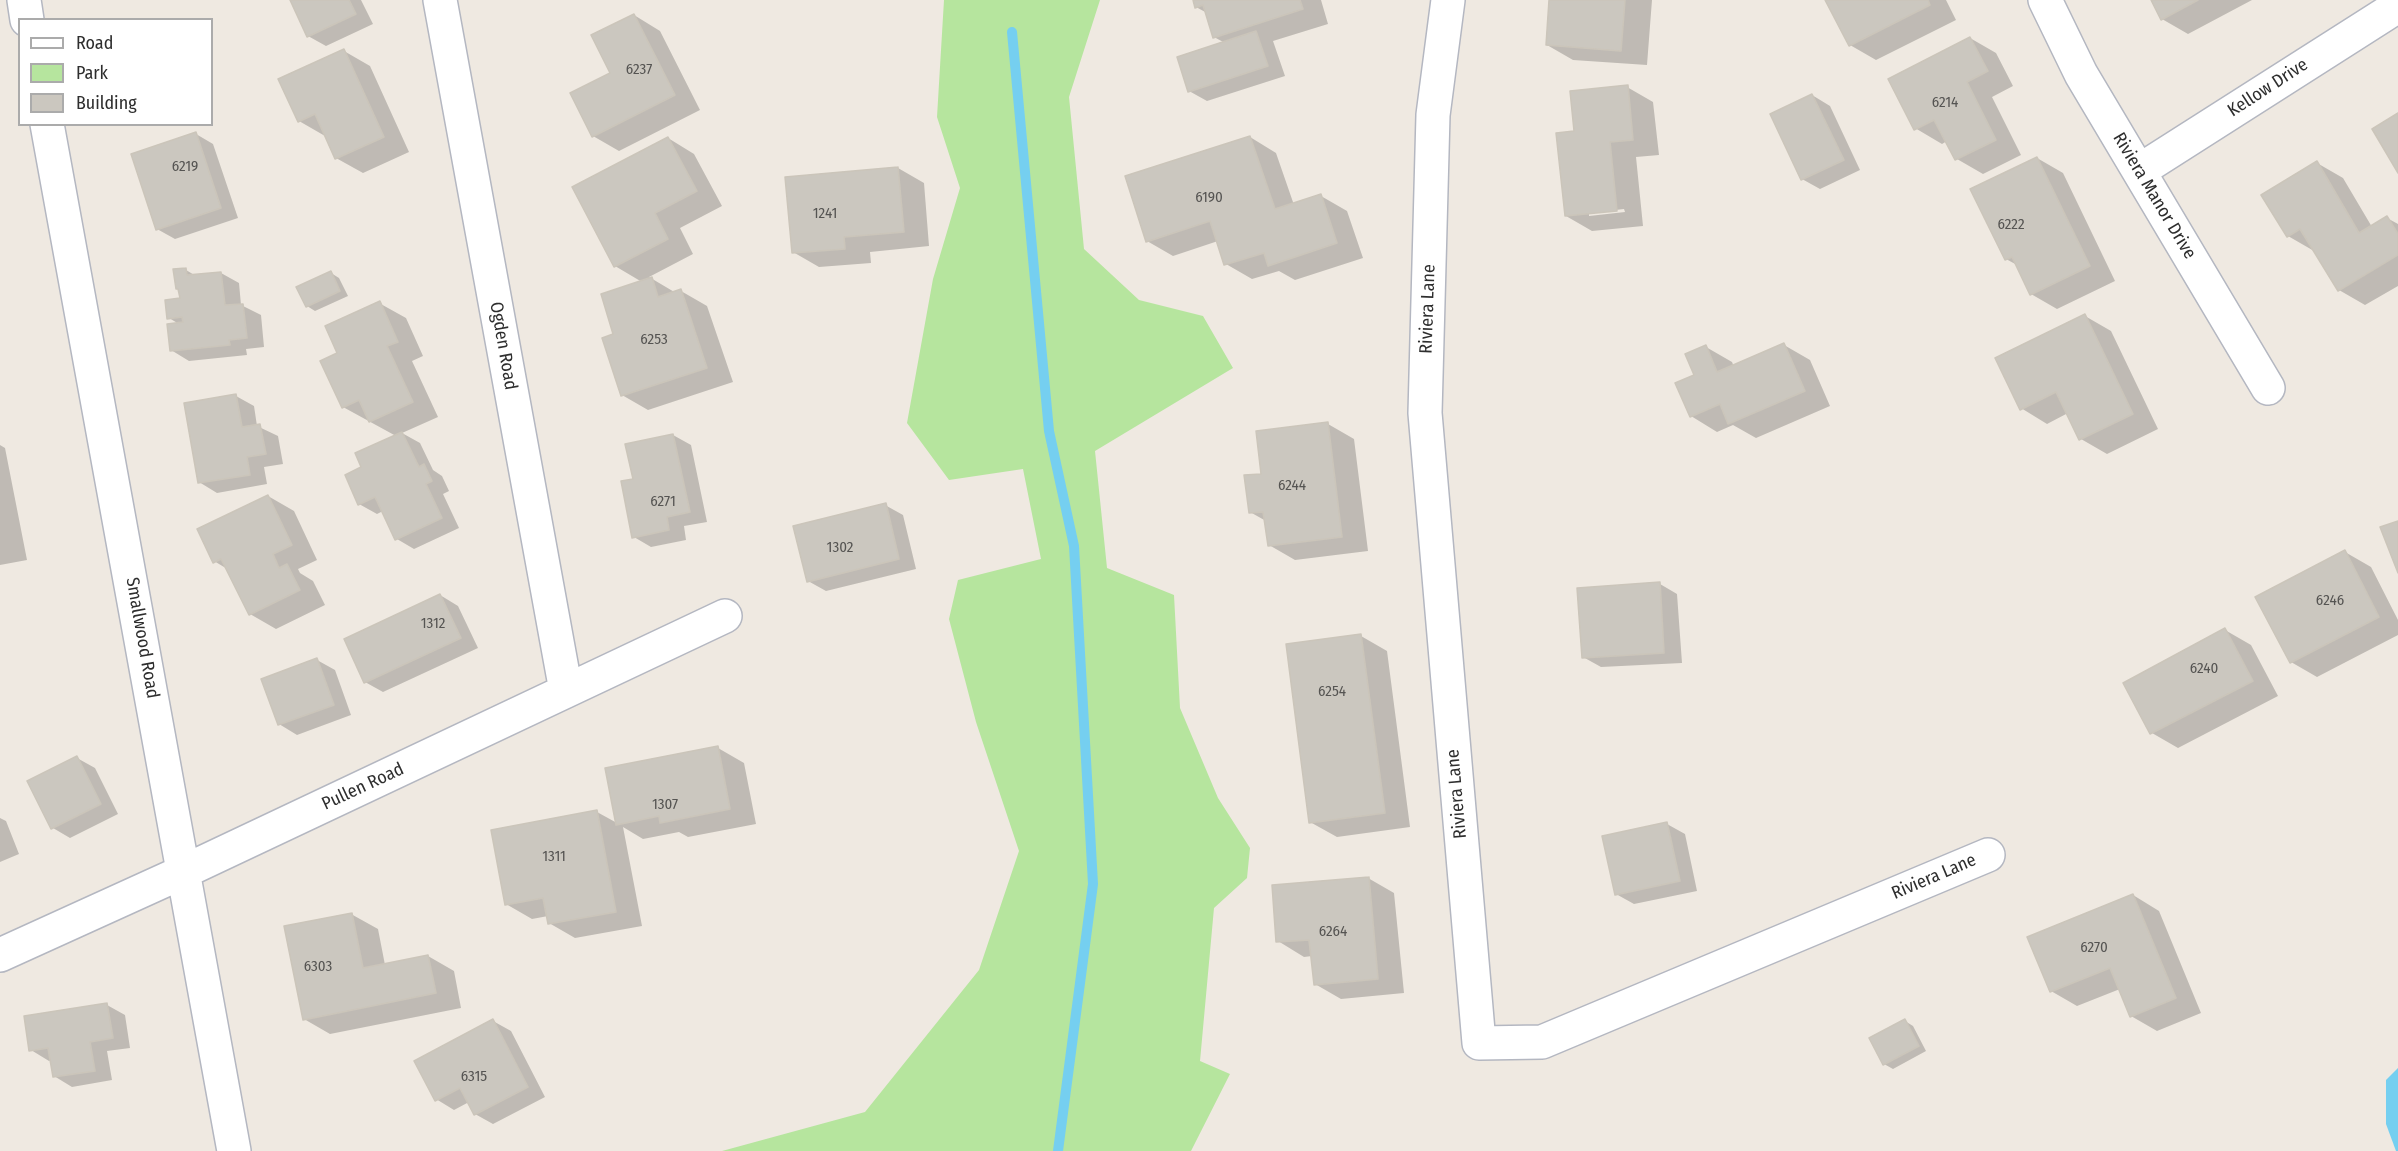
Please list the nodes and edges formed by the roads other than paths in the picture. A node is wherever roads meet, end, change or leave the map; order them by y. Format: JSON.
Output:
{"nodes":[{"id":1,"x":24,"y":0,"type":"edge"},
{"id":2,"x":440,"y":0,"type":"edge"},
{"id":3,"x":1448,"y":0,"type":"edge"},
{"id":4,"x":2046,"y":0,"type":"edge"},
{"id":5,"x":2398,"y":6,"type":"edge"},
{"id":6,"x":27,"y":18,"type":"edge"},
{"id":7,"x":47,"y":126,"type":"edge"},
{"id":8,"x":2139,"y":171,"type":"junction"},
{"id":9,"x":2268,"y":388,"type":"dead end"},
{"id":10,"x":725,"y":616,"type":"dead end"},
{"id":11,"x":566,"y":691,"type":"junction"},
{"id":12,"x":1988,"y":855,"type":"dead end"},
{"id":13,"x":185,"y":871,"type":"junction"},
{"id":14,"x":0,"y":955,"type":"edge"},
{"id":15,"x":234,"y":1151,"type":"edge"}],
"edges":[{"from":1,"to":6,"type":"street"},
{"from":2,"to":11,"type":"street","name":"Ogden Road"},
{"from":3,"to":12,"type":"street","name":"Riviera Lane"},
{"from":4,"to":8,"type":"street","name":"Riviera Manor Drive"},
{"from":5,"to":8,"type":"street","name":"Kellow Drive"},
{"from":7,"to":13,"type":"street","name":"Smallwood Road"},
{"from":8,"to":9,"type":"street","name":"Riviera Manor Drive"},
{"from":10,"to":11,"type":"street","name":"Pullen Road"},
{"from":11,"to":13,"type":"street","name":"Pullen Road"},
{"from":13,"to":14,"type":"street","name":"Pullen Road"},
{"from":13,"to":15,"type":"street","name":"Smallwood Road"}]}
